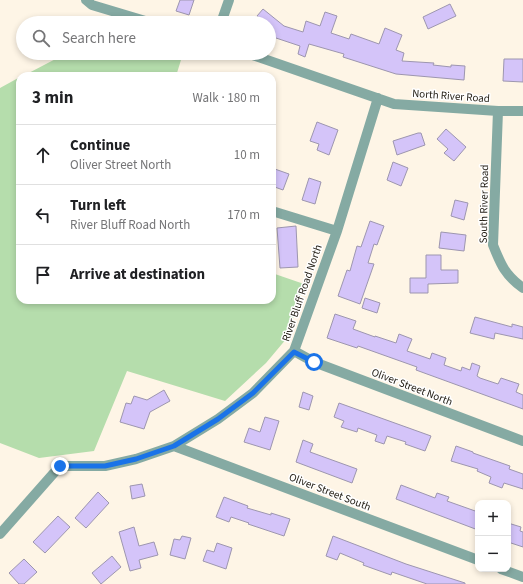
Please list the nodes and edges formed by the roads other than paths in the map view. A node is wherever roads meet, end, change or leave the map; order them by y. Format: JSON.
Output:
{"nodes":[{"id":1,"x":86,"y":0,"type":"edge"},
{"id":2,"x":229,"y":0,"type":"edge"},
{"id":3,"x":129,"y":16,"type":"edge"},
{"id":4,"x":223,"y":16,"type":"edge"},
{"id":5,"x":267,"y":60,"type":"edge"},
{"id":6,"x":378,"y":98,"type":"junction"},
{"id":7,"x":498,"y":111,"type":"junction"},
{"id":8,"x":523,"y":111,"type":"edge"},
{"id":9,"x":276,"y":212,"type":"edge"},
{"id":10,"x":337,"y":231,"type":"junction"},
{"id":11,"x":523,"y":288,"type":"edge"},
{"id":12,"x":294,"y":352,"type":"junction"},
{"id":13,"x":523,"y":441,"type":"edge"},
{"id":14,"x":174,"y":446,"type":"junction"},
{"id":15,"x":0,"y":534,"type":"edge"},
{"id":16,"x":475,"y":559,"type":"edge"},
{"id":17,"x":509,"y":572,"type":"edge"},
{"id":18,"x":523,"y":577,"type":"edge"}],
"edges":[{"from":1,"to":3,"type":"street"},
{"from":2,"to":4,"type":"street"},
{"from":5,"to":6,"type":"street"},
{"from":6,"to":7,"type":"street","name":"North River Road"},
{"from":6,"to":10,"type":"street","name":"River Bluff Road North"},
{"from":7,"to":8,"type":"street","name":"North River Road"},
{"from":7,"to":11,"type":"street","name":"South River Road"},
{"from":9,"to":10,"type":"street"},
{"from":10,"to":12,"type":"street","name":"River Bluff Road North"},
{"from":12,"to":13,"type":"street","name":"Oliver Street North"},
{"from":12,"to":14,"type":"street","name":"River Bluff Road North"},
{"from":14,"to":15,"type":"street","name":"River Bluff Road North"},
{"from":14,"to":16,"type":"street","name":"Oliver Street South"},
{"from":17,"to":18,"type":"street"}]}
